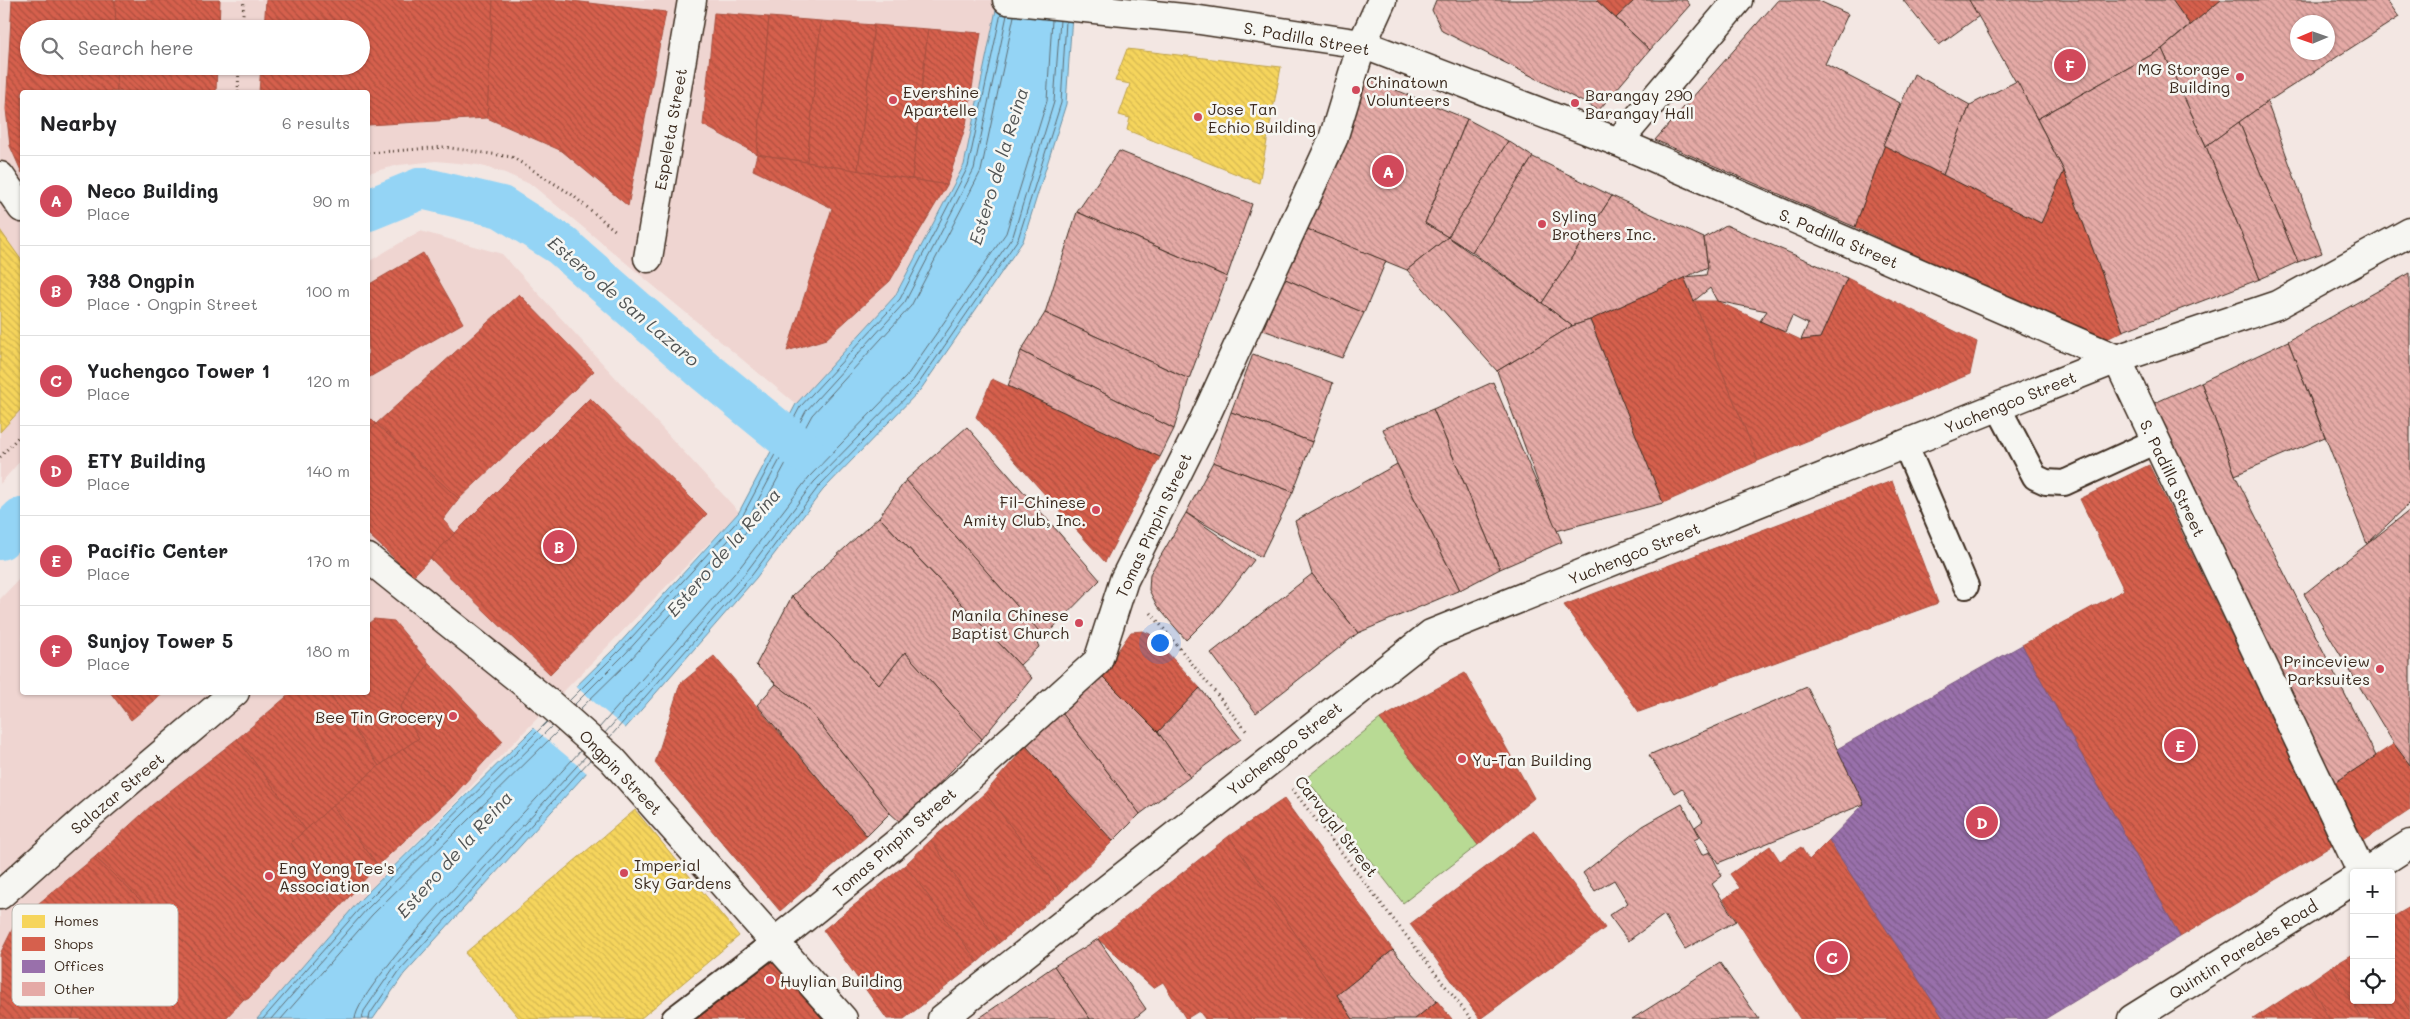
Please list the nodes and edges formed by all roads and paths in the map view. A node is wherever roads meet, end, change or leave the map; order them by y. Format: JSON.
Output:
{"nodes":[{"id":1,"x":244,"y":0,"type":"edge"},
{"id":2,"x":692,"y":0,"type":"edge"},
{"id":3,"x":1007,"y":0,"type":"edge"},
{"id":4,"x":1382,"y":0,"type":"edge"},
{"id":5,"x":1738,"y":0,"type":"edge"},
{"id":6,"x":1193,"y":10,"type":"edge"},
{"id":7,"x":243,"y":20,"type":"edge"},
{"id":8,"x":1362,"y":44,"type":"junction"},
{"id":9,"x":239,"y":75,"type":"edge"},
{"id":10,"x":238,"y":90,"type":"edge"},
{"id":11,"x":1618,"y":142,"type":"junction"},
{"id":12,"x":370,"y":153,"type":"edge"},
{"id":13,"x":0,"y":176,"type":"edge"},
{"id":14,"x":20,"y":205,"type":"edge"},
{"id":15,"x":2410,"y":232,"type":"edge"},
{"id":16,"x":648,"y":258,"type":"joint"},
{"id":17,"x":2117,"y":359,"type":"junction"},
{"id":18,"x":1998,"y":407,"type":"junction"},
{"id":19,"x":20,"y":435,"type":"edge"},
{"id":20,"x":2156,"y":441,"type":"junction"},
{"id":21,"x":1905,"y":444,"type":"junction"},
{"id":22,"x":0,"y":457,"type":"edge"},
{"id":23,"x":372,"y":569,"type":"edge"},
{"id":24,"x":1124,"y":580,"type":"junction"},
{"id":25,"x":1966,"y":586,"type":"dead end"},
{"id":26,"x":231,"y":695,"type":"edge"},
{"id":27,"x":1270,"y":759,"type":"junction"},
{"id":28,"x":2410,"y":844,"type":"edge"},
{"id":29,"x":2361,"y":869,"type":"edge"},
{"id":30,"x":2369,"y":869,"type":"edge"},
{"id":31,"x":2350,"y":883,"type":"edge"},
{"id":32,"x":0,"y":895,"type":"edge"},
{"id":33,"x":776,"y":941,"type":"junction"},
{"id":34,"x":674,"y":1019,"type":"edge"},
{"id":35,"x":843,"y":1019,"type":"edge"},
{"id":36,"x":942,"y":1019,"type":"edge"},
{"id":37,"x":1471,"y":1019,"type":"edge"},
{"id":38,"x":2132,"y":1019,"type":"edge"}],
"edges":[{"from":1,"to":7,"type":"path"},
{"from":2,"to":16,"type":"street","name":"Espeleta Street"},
{"from":3,"to":6,"type":"street","name":"S. Padilla Street"},
{"from":4,"to":8,"type":"street","name":"Tomas Pinpin Street"},
{"from":5,"to":11,"type":"street"},
{"from":6,"to":8,"type":"street","name":"S. Padilla Street"},
{"from":8,"to":11,"type":"street","name":"S. Padilla Street"},
{"from":8,"to":24,"type":"street","name":"Tomas Pinpin Street"},
{"from":9,"to":10,"type":"path"},
{"from":11,"to":17,"type":"street","name":"S. Padilla Street"},
{"from":12,"to":16,"type":"path"},
{"from":13,"to":14,"type":"street"},
{"from":15,"to":17,"type":"street","name":"Yuchengco Street"},
{"from":17,"to":18,"type":"street","name":"Yuchengco Street"},
{"from":17,"to":20,"type":"street","name":"S. Padilla Street"},
{"from":18,"to":20,"type":"lane"},
{"from":18,"to":21,"type":"street","name":"Yuchengco Street"},
{"from":19,"to":22,"type":"path"},
{"from":20,"to":29,"type":"street","name":"S. Padilla Street"},
{"from":21,"to":25,"type":"lane"},
{"from":21,"to":27,"type":"street","name":"Yuchengco Street"},
{"from":23,"to":33,"type":"street","name":"Ongpin Street"},
{"from":24,"to":27,"type":"path","name":"Carvajal Street"},
{"from":24,"to":33,"type":"street","name":"Tomas Pinpin Street"},
{"from":26,"to":32,"type":"street","name":"Salazar Street"},
{"from":27,"to":36,"type":"street","name":"Yuchengco Street"},
{"from":27,"to":37,"type":"path","name":"Carvajal Street"},
{"from":28,"to":30,"type":"street"},
{"from":31,"to":38,"type":"street","name":"Quintin Paredes Road"},
{"from":33,"to":34,"type":"lane"},
{"from":33,"to":35,"type":"street","name":"Ongpin Street"}]}
